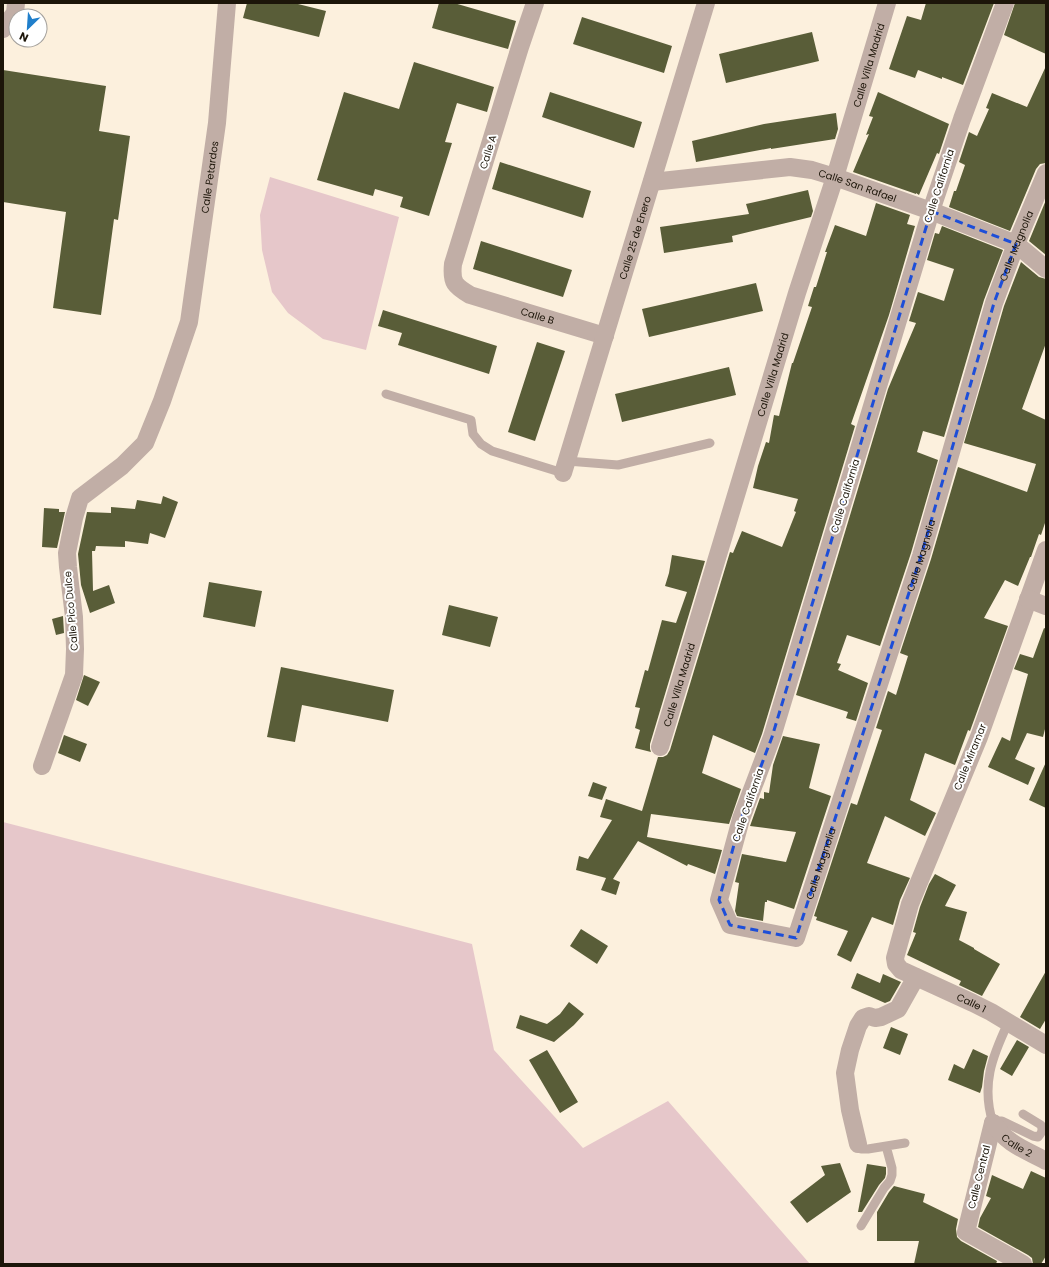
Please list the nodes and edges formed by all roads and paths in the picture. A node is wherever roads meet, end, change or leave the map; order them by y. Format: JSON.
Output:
{"nodes":[{"id":1,"x":16,"y":3,"type":"edge"},
{"id":2,"x":228,"y":3,"type":"edge"},
{"id":3,"x":535,"y":3,"type":"edge"},
{"id":4,"x":706,"y":3,"type":"edge"},
{"id":5,"x":887,"y":3,"type":"edge"},
{"id":6,"x":1005,"y":3,"type":"edge"},
{"id":7,"x":3,"y":29,"type":"edge"},
{"id":8,"x":1046,"y":173,"type":"edge"},
{"id":9,"x":834,"y":177,"type":"junction"},
{"id":10,"x":652,"y":182,"type":"junction"},
{"id":11,"x":931,"y":211,"type":"junction"},
{"id":12,"x":1016,"y":244,"type":"junction"},
{"id":13,"x":1046,"y":269,"type":"edge"},
{"id":14,"x":470,"y":294,"type":"joint"},
{"id":15,"x":605,"y":336,"type":"junction"},
{"id":16,"x":386,"y":394,"type":"dead end"},
{"id":17,"x":710,"y":443,"type":"dead end"},
{"id":18,"x":565,"y":467,"type":"junction"},
{"id":19,"x":97,"y":485,"type":"joint"},
{"id":20,"x":1046,"y":550,"type":"edge"},
{"id":21,"x":1028,"y":599,"type":"junction"},
{"id":22,"x":1046,"y":606,"type":"edge"},
{"id":23,"x":660,"y":747,"type":"dead end"},
{"id":24,"x":42,"y":766,"type":"dead end"},
{"id":25,"x":796,"y":938,"type":"joint"},
{"id":26,"x":896,"y":964,"type":"joint"},
{"id":27,"x":916,"y":977,"type":"junction"},
{"id":28,"x":1008,"y":1023,"type":"junction"},
{"id":29,"x":1046,"y":1045,"type":"edge"},
{"id":30,"x":1023,"y":1114,"type":"dead end"},
{"id":31,"x":992,"y":1123,"type":"junction"},
{"id":32,"x":905,"y":1143,"type":"dead end"},
{"id":33,"x":858,"y":1144,"type":"joint"},
{"id":34,"x":886,"y":1146,"type":"junction"},
{"id":35,"x":1046,"y":1161,"type":"edge"},
{"id":36,"x":861,"y":1226,"type":"dead end"},
{"id":37,"x":1023,"y":1264,"type":"edge"}],
"edges":[{"from":1,"to":7,"type":"street"},
{"from":2,"to":19,"type":"street","name":"Calle Petardos"},
{"from":3,"to":14,"type":"street","name":"Calle A"},
{"from":4,"to":10,"type":"street","name":"Calle 25 de Enero"},
{"from":5,"to":9,"type":"street","name":"Calle Villa Madrid"},
{"from":6,"to":11,"type":"street","name":"Calle California"},
{"from":8,"to":12,"type":"street","name":"Calle Magnolia"},
{"from":9,"to":10,"type":"street","name":"Calle San Rafael"},
{"from":9,"to":11,"type":"street","name":"Calle San Rafael"},
{"from":9,"to":23,"type":"street","name":"Calle Villa Madrid"},
{"from":10,"to":15,"type":"street","name":"Calle 25 de Enero"},
{"from":11,"to":12,"type":"street","name":"Calle San Rafael"},
{"from":11,"to":25,"type":"street","name":"Calle California"},
{"from":12,"to":13,"type":"street","name":"Calle San Rafael"},
{"from":12,"to":25,"type":"street","name":"Calle Magnolia"},
{"from":14,"to":15,"type":"street","name":"Calle B"},
{"from":15,"to":18,"type":"street","name":"Calle 25 de Enero"},
{"from":16,"to":18,"type":"lane"},
{"from":17,"to":18,"type":"lane"},
{"from":19,"to":24,"type":"street","name":"Calle Pico Dulce"},
{"from":20,"to":21,"type":"street","name":"Calle Miramar"},
{"from":21,"to":22,"type":"street"},
{"from":21,"to":26,"type":"street","name":"Calle Miramar"},
{"from":26,"to":27,"type":"street","name":"Calle 1"},
{"from":27,"to":28,"type":"street","name":"Calle 1"},
{"from":27,"to":33,"type":"street"},
{"from":28,"to":29,"type":"street","name":"Calle 1"},
{"from":28,"to":31,"type":"lane"},
{"from":30,"to":31,"type":"lane"},
{"from":31,"to":35,"type":"street","name":"Calle 2"},
{"from":31,"to":37,"type":"street","name":"Calle Central"},
{"from":32,"to":34,"type":"lane"},
{"from":33,"to":34,"type":"lane"},
{"from":34,"to":36,"type":"lane"}]}
